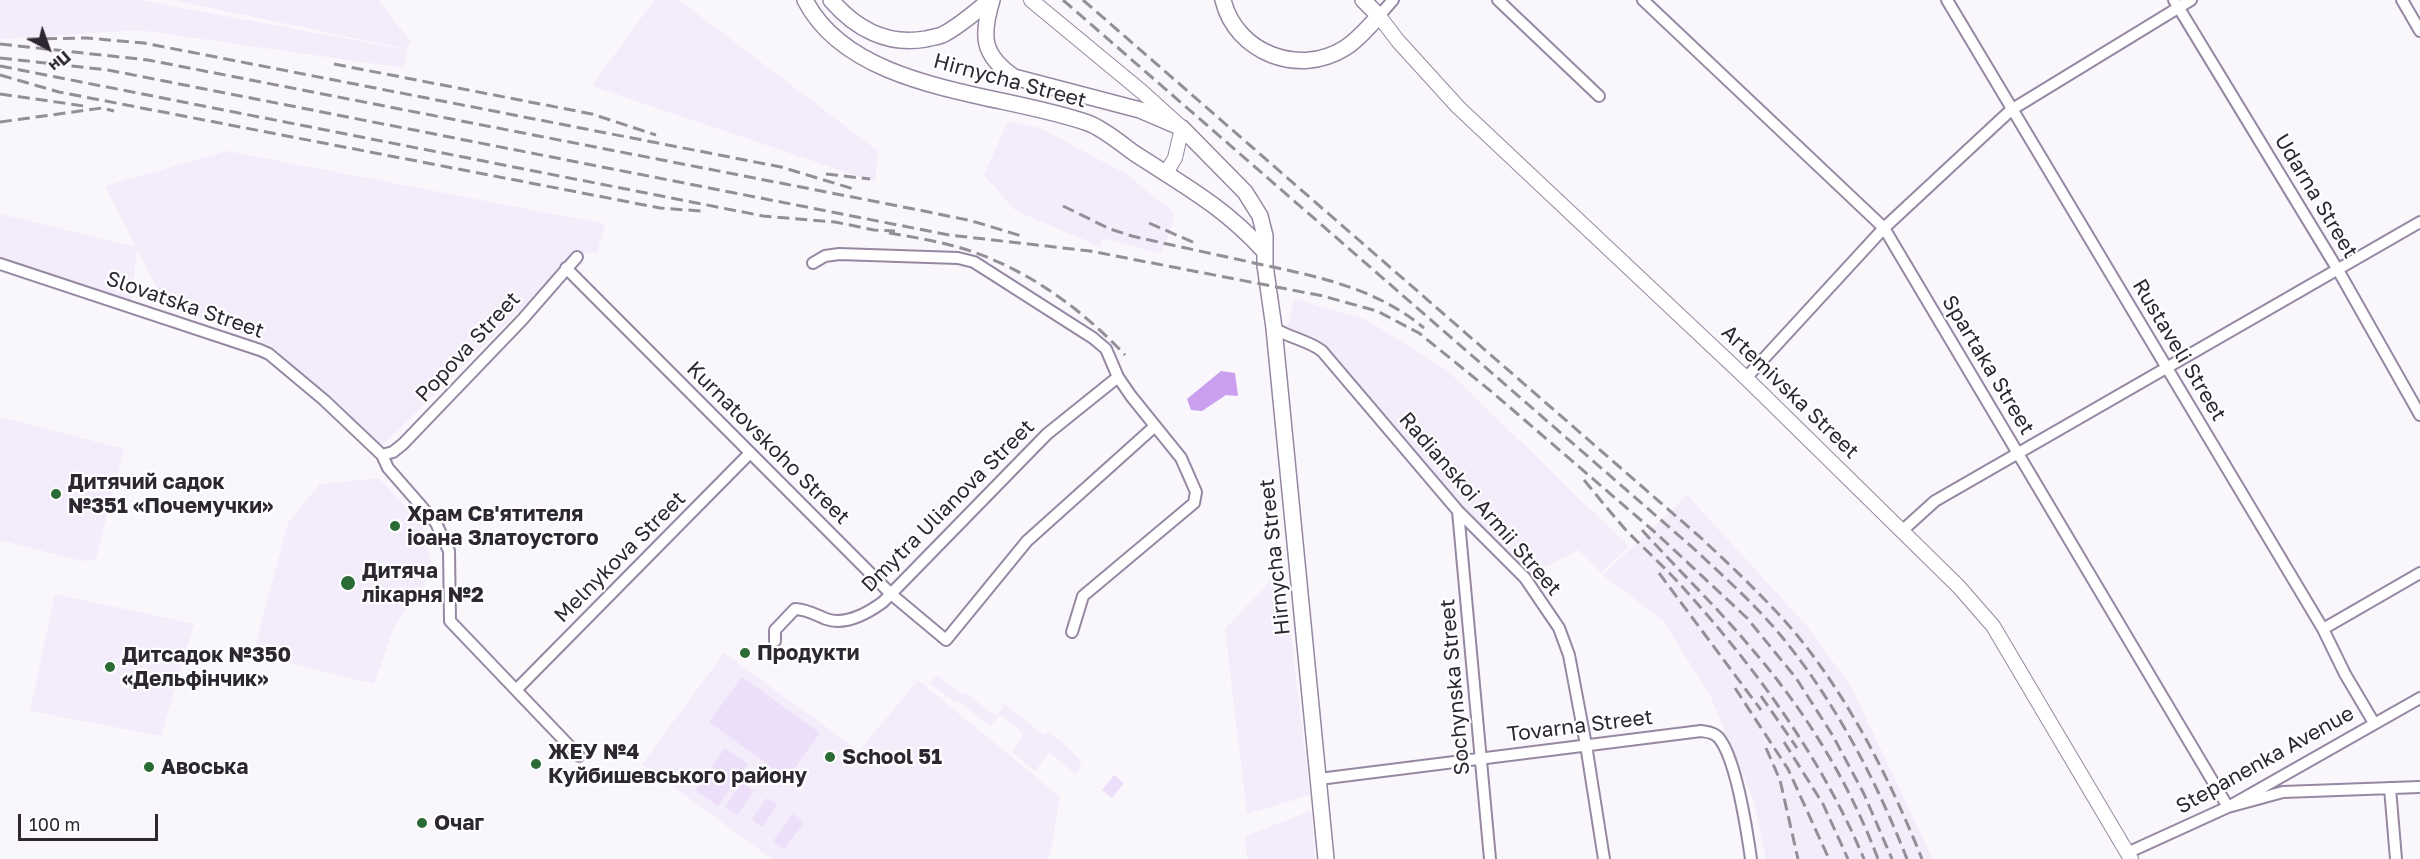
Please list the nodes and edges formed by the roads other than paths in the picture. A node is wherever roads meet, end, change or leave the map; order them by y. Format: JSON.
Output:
{"nodes":[{"id":1,"x":805,"y":0,"type":"edge"},
{"id":2,"x":831,"y":0,"type":"edge"},
{"id":3,"x":991,"y":0,"type":"edge"},
{"id":4,"x":1030,"y":0,"type":"edge"},
{"id":5,"x":1223,"y":0,"type":"edge"},
{"id":6,"x":1363,"y":0,"type":"edge"},
{"id":7,"x":1393,"y":0,"type":"edge"},
{"id":8,"x":1498,"y":0,"type":"edge"},
{"id":9,"x":1643,"y":0,"type":"edge"},
{"id":10,"x":1947,"y":0,"type":"edge"},
{"id":11,"x":2191,"y":0,"type":"edge"},
{"id":12,"x":2402,"y":0,"type":"edge"},
{"id":13,"x":2176,"y":4,"type":"edge"},
{"id":14,"x":1379,"y":16,"type":"junction"},
{"id":15,"x":2420,"y":31,"type":"edge"},
{"id":16,"x":1599,"y":96,"type":"dead end"},
{"id":17,"x":2010,"y":110,"type":"junction"},
{"id":18,"x":1182,"y":128,"type":"junction"},
{"id":19,"x":1166,"y":173,"type":"junction"},
{"id":20,"x":2420,"y":222,"type":"edge"},
{"id":21,"x":1884,"y":228,"type":"junction"},
{"id":22,"x":1264,"y":251,"type":"junction"},
{"id":23,"x":577,"y":257,"type":"dead end"},
{"id":24,"x":813,"y":263,"type":"dead end"},
{"id":25,"x":0,"y":264,"type":"edge"},
{"id":26,"x":566,"y":268,"type":"junction"},
{"id":27,"x":2338,"y":270,"type":"junction"},
{"id":28,"x":1274,"y":328,"type":"junction"},
{"id":29,"x":2167,"y":368,"type":"junction"},
{"id":30,"x":1118,"y":377,"type":"junction"},
{"id":31,"x":1746,"y":378,"type":"junction"},
{"id":32,"x":2420,"y":415,"type":"edge"},
{"id":33,"x":1154,"y":427,"type":"junction"},
{"id":34,"x":750,"y":453,"type":"junction"},
{"id":35,"x":2018,"y":454,"type":"junction"},
{"id":36,"x":382,"y":455,"type":"junction"},
{"id":37,"x":1458,"y":511,"type":"junction"},
{"id":38,"x":1903,"y":530,"type":"junction"},
{"id":39,"x":2420,"y":573,"type":"edge"},
{"id":40,"x":891,"y":594,"type":"junction"},
{"id":41,"x":2323,"y":629,"type":"junction"},
{"id":42,"x":1072,"y":632,"type":"dead end"},
{"id":43,"x":775,"y":641,"type":"dead end"},
{"id":44,"x":517,"y":688,"type":"junction"},
{"id":45,"x":2420,"y":698,"type":"edge"},
{"id":46,"x":2374,"y":723,"type":"junction"},
{"id":47,"x":1586,"y":745,"type":"junction"},
{"id":48,"x":579,"y":756,"type":"dead end"},
{"id":49,"x":1481,"y":758,"type":"junction"},
{"id":50,"x":1318,"y":778,"type":"junction"},
{"id":51,"x":2420,"y":787,"type":"edge"},
{"id":52,"x":2390,"y":788,"type":"junction"},
{"id":53,"x":2228,"y":807,"type":"junction"},
{"id":54,"x":2129,"y":856,"type":"edge"},
{"id":55,"x":1326,"y":859,"type":"edge"},
{"id":56,"x":1490,"y":859,"type":"edge"},
{"id":57,"x":1604,"y":859,"type":"edge"},
{"id":58,"x":1751,"y":859,"type":"edge"},
{"id":59,"x":2396,"y":859,"type":"edge"}],
"edges":[{"from":1,"to":19,"type":"main road","name":"Hirnycha Street"},
{"from":2,"to":3,"type":"main road"},
{"from":3,"to":18,"type":"main road"},
{"from":4,"to":18,"type":"main road","name":"Hirnycha Street"},
{"from":5,"to":14,"type":"main road"},
{"from":6,"to":14,"type":"main road","name":"Artemivska Street"},
{"from":7,"to":14,"type":"street"},
{"from":8,"to":16,"type":"street"},
{"from":9,"to":21,"type":"street","name":"Spartaka Street"},
{"from":10,"to":17,"type":"street","name":"Rustaveli Street"},
{"from":11,"to":13,"type":"street"},
{"from":12,"to":15,"type":"street"},
{"from":13,"to":17,"type":"street"},
{"from":13,"to":27,"type":"street","name":"Udarna Street"},
{"from":14,"to":31,"type":"main road","name":"Artemivska Street"},
{"from":17,"to":21,"type":"street"},
{"from":17,"to":29,"type":"street","name":"Rustaveli Street"},
{"from":18,"to":19,"type":"main road"},
{"from":18,"to":22,"type":"main road","name":"Hirnycha Street"},
{"from":19,"to":22,"type":"main road","name":"Hirnycha Street"},
{"from":20,"to":27,"type":"street"},
{"from":21,"to":31,"type":"street"},
{"from":21,"to":35,"type":"street","name":"Spartaka Street"},
{"from":22,"to":28,"type":"main road","name":"Hirnycha Street"},
{"from":23,"to":26,"type":"street","name":"Popova Street"},
{"from":24,"to":30,"type":"street"},
{"from":25,"to":36,"type":"street","name":"Slovatska Street"},
{"from":26,"to":34,"type":"street","name":"Kurnatovskoho Street"},
{"from":26,"to":36,"type":"street","name":"Popova Street"},
{"from":27,"to":29,"type":"street"},
{"from":27,"to":32,"type":"street","name":"Udarna Street"},
{"from":28,"to":37,"type":"street","name":"Radianskoi Armii Street"},
{"from":28,"to":50,"type":"main road","name":"Hirnycha Street"},
{"from":29,"to":35,"type":"street"},
{"from":29,"to":41,"type":"street","name":"Rustaveli Street"},
{"from":30,"to":33,"type":"street"},
{"from":30,"to":40,"type":"street","name":"Dmytra Ulianova Street"},
{"from":31,"to":38,"type":"main road","name":"Artemivska Street"},
{"from":33,"to":40,"type":"street","name":"Kurnatovskoho Street"},
{"from":33,"to":42,"type":"street"},
{"from":34,"to":40,"type":"street","name":"Kurnatovskoho Street"},
{"from":34,"to":44,"type":"street","name":"Melnykova Street"},
{"from":35,"to":38,"type":"street"},
{"from":35,"to":53,"type":"street","name":"Spartaka Street"},
{"from":36,"to":44,"type":"street","name":"Slovatska Street"},
{"from":37,"to":47,"type":"street","name":"Radianskoi Armii Street"},
{"from":37,"to":49,"type":"street","name":"Sochynska Street"},
{"from":38,"to":54,"type":"main road","name":"Artemivska Street"},
{"from":39,"to":41,"type":"street"},
{"from":40,"to":43,"type":"street","name":"Dmytra Ulianova Street"},
{"from":41,"to":46,"type":"street","name":"Rustaveli Street"},
{"from":44,"to":48,"type":"street","name":"Slovatska Street"},
{"from":45,"to":46,"type":"street","name":"Stepanenka Avenue"},
{"from":46,"to":53,"type":"street","name":"Stepanenka Avenue"},
{"from":47,"to":49,"type":"street","name":"Tovarna Street"},
{"from":47,"to":57,"type":"street","name":"Radianskoi Armii Street"},
{"from":47,"to":58,"type":"street","name":"Tovarna Street"},
{"from":49,"to":50,"type":"street","name":"Tovarna Street"},
{"from":49,"to":56,"type":"street","name":"Sochynska Street"},
{"from":50,"to":55,"type":"main road","name":"Hirnycha Street"},
{"from":51,"to":52,"type":"street"},
{"from":52,"to":53,"type":"street"},
{"from":52,"to":59,"type":"street"},
{"from":53,"to":54,"type":"street","name":"Stepanenka Avenue"}]}
